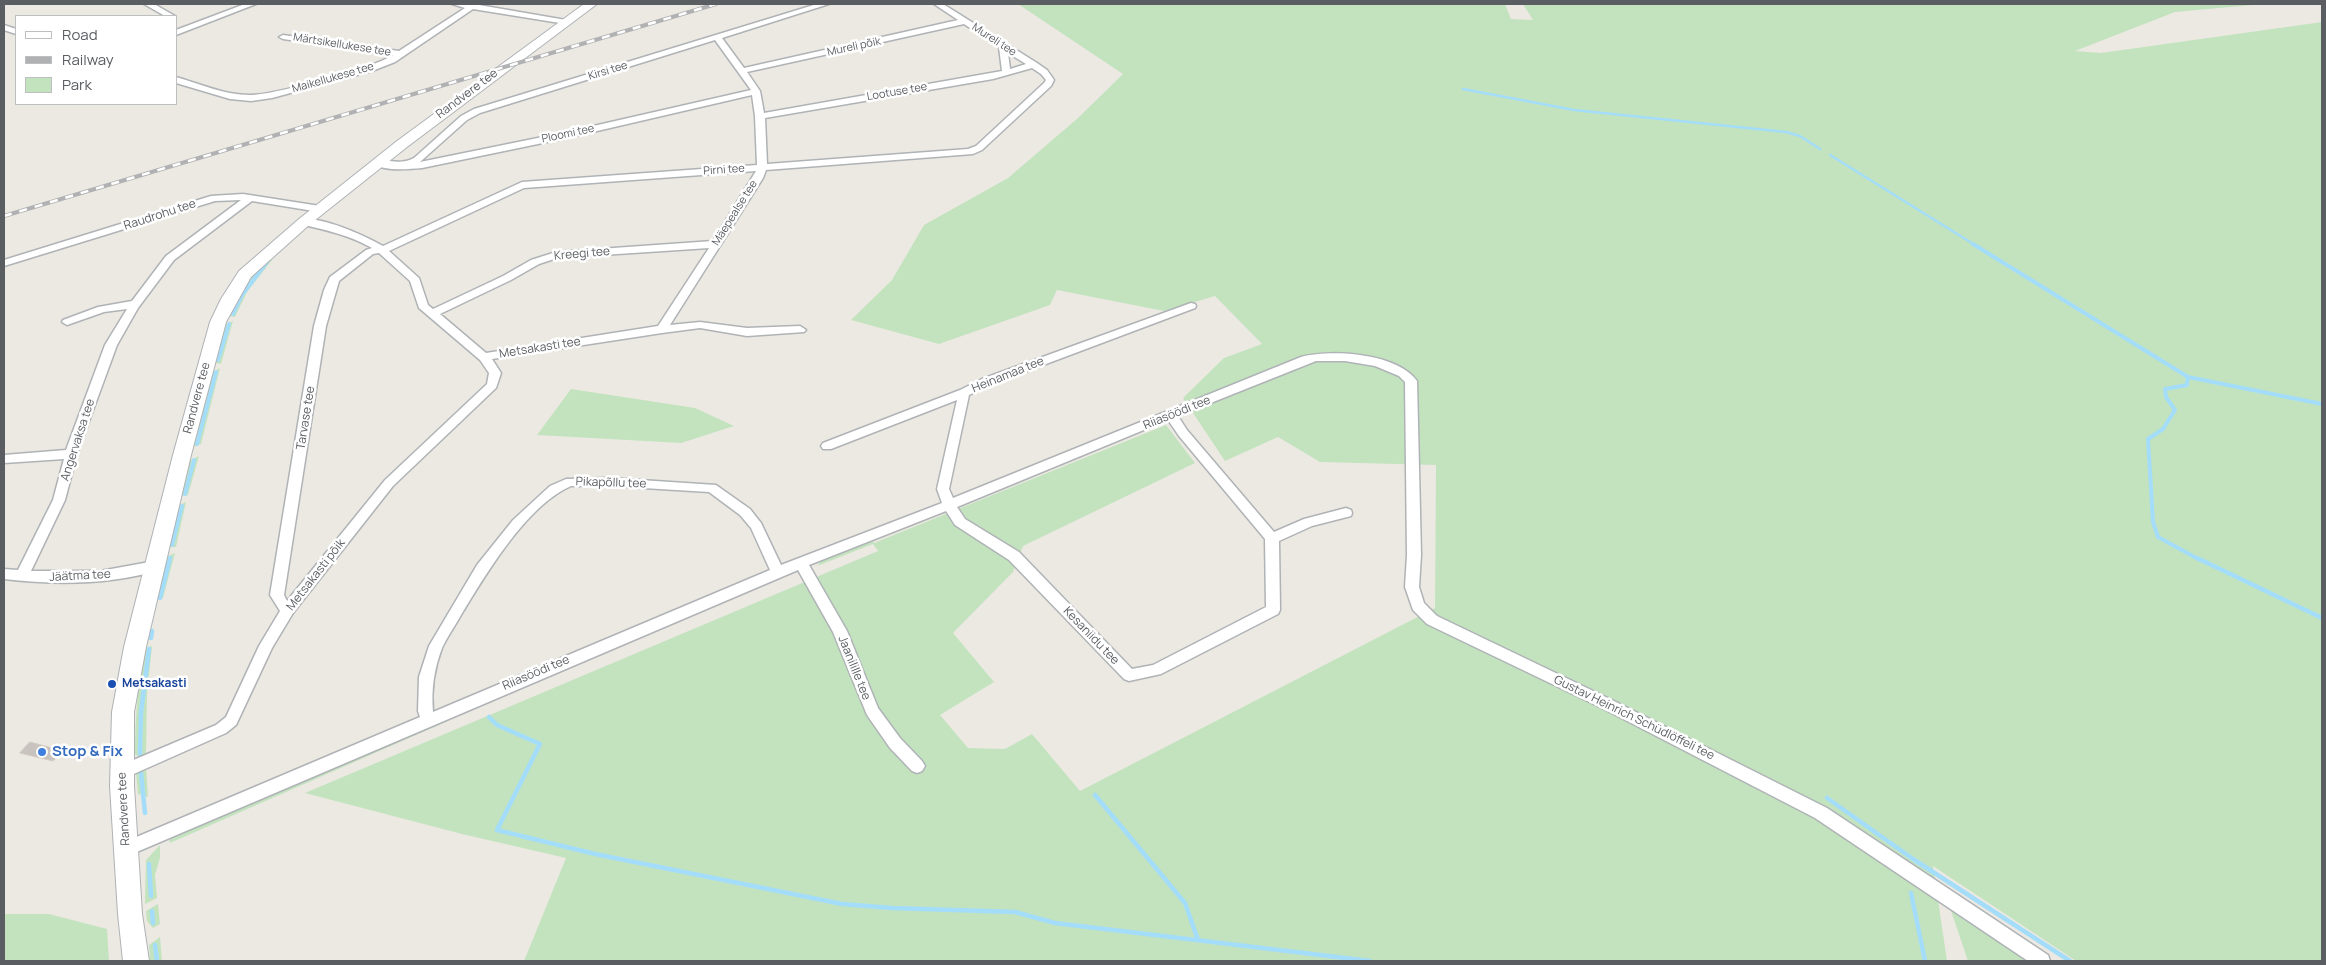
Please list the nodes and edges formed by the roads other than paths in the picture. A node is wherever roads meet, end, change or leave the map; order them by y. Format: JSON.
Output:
{"nodes":[{"id":1,"x":148,"y":4,"type":"edge"},
{"id":2,"x":252,"y":4,"type":"edge"},
{"id":3,"x":456,"y":4,"type":"edge"},
{"id":4,"x":591,"y":4,"type":"edge"},
{"id":5,"x":824,"y":4,"type":"edge"},
{"id":6,"x":938,"y":4,"type":"edge"},
{"id":7,"x":474,"y":5,"type":"edge"},
{"id":8,"x":169,"y":15,"type":"edge"},
{"id":9,"x":966,"y":21,"type":"junction"},
{"id":10,"x":566,"y":22,"type":"junction"},
{"id":11,"x":178,"y":32,"type":"edge"},
{"id":12,"x":283,"y":37,"type":"dead end"},
{"id":13,"x":717,"y":37,"type":"junction"},
{"id":14,"x":1003,"y":45,"type":"junction"},
{"id":15,"x":401,"y":54,"type":"junction"},
{"id":16,"x":1034,"y":65,"type":"junction"},
{"id":17,"x":742,"y":72,"type":"junction"},
{"id":18,"x":1006,"y":72,"type":"junction"},
{"id":19,"x":1048,"y":77,"type":"joint"},
{"id":20,"x":178,"y":81,"type":"edge"},
{"id":21,"x":756,"y":91,"type":"junction"},
{"id":22,"x":760,"y":116,"type":"junction"},
{"id":23,"x":378,"y":163,"type":"junction"},
{"id":24,"x":407,"y":166,"type":"junction"},
{"id":25,"x":762,"y":167,"type":"junction"},
{"id":26,"x":250,"y":198,"type":"junction"},
{"id":27,"x":320,"y":209,"type":"junction"},
{"id":28,"x":304,"y":222,"type":"junction"},
{"id":29,"x":715,"y":244,"type":"junction"},
{"id":30,"x":381,"y":249,"type":"junction"},
{"id":31,"x":4,"y":263,"type":"edge"},
{"id":32,"x":135,"y":304,"type":"junction"},
{"id":33,"x":1191,"y":306,"type":"dead end"},
{"id":34,"x":432,"y":314,"type":"junction"},
{"id":35,"x":67,"y":322,"type":"dead end"},
{"id":36,"x":662,"y":329,"type":"junction"},
{"id":37,"x":800,"y":330,"type":"dead end"},
{"id":38,"x":484,"y":357,"type":"junction"},
{"id":39,"x":1408,"y":377,"type":"joint"},
{"id":40,"x":964,"y":393,"type":"junction"},
{"id":41,"x":1171,"y":415,"type":"junction"},
{"id":42,"x":827,"y":446,"type":"dead end"},
{"id":43,"x":71,"y":454,"type":"junction"},
{"id":44,"x":4,"y":459,"type":"edge"},
{"id":45,"x":949,"y":505,"type":"junction"},
{"id":46,"x":1346,"y":513,"type":"dead end"},
{"id":47,"x":1272,"y":538,"type":"junction"},
{"id":48,"x":801,"y":563,"type":"junction"},
{"id":49,"x":155,"y":566,"type":"junction"},
{"id":50,"x":778,"y":572,"type":"junction"},
{"id":51,"x":4,"y":574,"type":"edge"},
{"id":52,"x":22,"y":576,"type":"junction"},
{"id":53,"x":288,"y":609,"type":"junction"},
{"id":54,"x":428,"y":719,"type":"junction"},
{"id":55,"x":917,"y":766,"type":"dead end"},
{"id":56,"x":122,"y":772,"type":"junction"},
{"id":57,"x":126,"y":849,"type":"junction"},
{"id":58,"x":136,"y":961,"type":"edge"},
{"id":59,"x":2042,"y":961,"type":"edge"}],
"edges":[{"from":1,"to":8,"type":"street"},
{"from":2,"to":11,"type":"street"},
{"from":3,"to":7,"type":"street"},
{"from":4,"to":10,"type":"street","name":"Randvere tee"},
{"from":5,"to":13,"type":"street","name":"Kirsi tee"},
{"from":6,"to":9,"type":"street","name":"Mureli tee"},
{"from":7,"to":10,"type":"street"},
{"from":7,"to":15,"type":"street","name":"Maikellukese tee"},
{"from":9,"to":14,"type":"street","name":"Mureli tee"},
{"from":9,"to":17,"type":"street","name":"Mureli põik"},
{"from":10,"to":23,"type":"street","name":"Randvere tee"},
{"from":12,"to":15,"type":"street","name":"Märtsikellukese tee"},
{"from":13,"to":17,"type":"street","name":"Mäepealse tee"},
{"from":13,"to":24,"type":"street","name":"Kirsi tee"},
{"from":14,"to":16,"type":"street","name":"Mureli tee"},
{"from":14,"to":18,"type":"street"},
{"from":15,"to":20,"type":"street","name":"Maikellukese tee"},
{"from":16,"to":18,"type":"street","name":"Lootuse tee"},
{"from":16,"to":19,"type":"street","name":"Mureli tee"},
{"from":17,"to":21,"type":"street","name":"Mäepealse tee"},
{"from":18,"to":22,"type":"street","name":"Lootuse tee"},
{"from":19,"to":25,"type":"street","name":"Pirni tee"},
{"from":21,"to":22,"type":"street","name":"Mäepealse tee"},
{"from":21,"to":24,"type":"street","name":"Ploomi tee"},
{"from":22,"to":25,"type":"street","name":"Mäepealse tee"},
{"from":23,"to":24,"type":"street","name":"Ploomi tee"},
{"from":23,"to":27,"type":"street","name":"Randvere tee"},
{"from":25,"to":29,"type":"street","name":"Mäepealse tee"},
{"from":25,"to":30,"type":"street","name":"Pirni tee"},
{"from":26,"to":27,"type":"street","name":"Raudrohu tee"},
{"from":26,"to":31,"type":"street","name":"Raudrohu tee"},
{"from":26,"to":32,"type":"street","name":"Angervaksa tee"},
{"from":27,"to":28,"type":"street","name":"Randvere tee"},
{"from":28,"to":30,"type":"street","name":"Metsakasti tee"},
{"from":28,"to":49,"type":"street","name":"Randvere tee"},
{"from":29,"to":34,"type":"street","name":"Kreegi tee"},
{"from":29,"to":36,"type":"street","name":"Mäepealse tee"},
{"from":30,"to":34,"type":"street","name":"Metsakasti tee"},
{"from":30,"to":53,"type":"street","name":"Tarvase tee"},
{"from":32,"to":35,"type":"street"},
{"from":32,"to":43,"type":"street","name":"Angervaksa tee"},
{"from":33,"to":40,"type":"street","name":"Heinamaa tee"},
{"from":34,"to":38,"type":"street","name":"Metsakasti tee"},
{"from":36,"to":37,"type":"street","name":"Metsakasti tee"},
{"from":36,"to":38,"type":"street","name":"Metsakasti tee"},
{"from":38,"to":53,"type":"street","name":"Metsakasti põik"},
{"from":39,"to":41,"type":"street","name":"Riiasöödi tee"},
{"from":39,"to":59,"type":"street","name":"Gustav Heinrich Schüdlöffeli tee"},
{"from":40,"to":42,"type":"street","name":"Heinamaa tee"},
{"from":40,"to":45,"type":"street"},
{"from":41,"to":45,"type":"street","name":"Riiasöödi tee"},
{"from":41,"to":47,"type":"street"},
{"from":43,"to":44,"type":"street"},
{"from":43,"to":52,"type":"street","name":"Angervaksa tee"},
{"from":45,"to":47,"type":"street","name":"Kesaniidu tee"},
{"from":45,"to":48,"type":"street","name":"Riiasöödi tee"},
{"from":46,"to":47,"type":"street"},
{"from":48,"to":50,"type":"street","name":"Riiasöödi tee"},
{"from":48,"to":55,"type":"street","name":"Jaanilille tee"},
{"from":49,"to":52,"type":"street","name":"Jäätma tee"},
{"from":49,"to":56,"type":"street","name":"Randvere tee"},
{"from":50,"to":54,"type":"street","name":"Riiasöödi tee"},
{"from":50,"to":54,"type":"street","name":"Pikapõllu tee"},
{"from":51,"to":52,"type":"street","name":"Jäätma tee"},
{"from":53,"to":56,"type":"street","name":"Metsakasti põik"},
{"from":54,"to":57,"type":"street","name":"Riiasöödi tee"},
{"from":56,"to":57,"type":"street","name":"Randvere tee"},
{"from":57,"to":58,"type":"street","name":"Randvere tee"}]}
